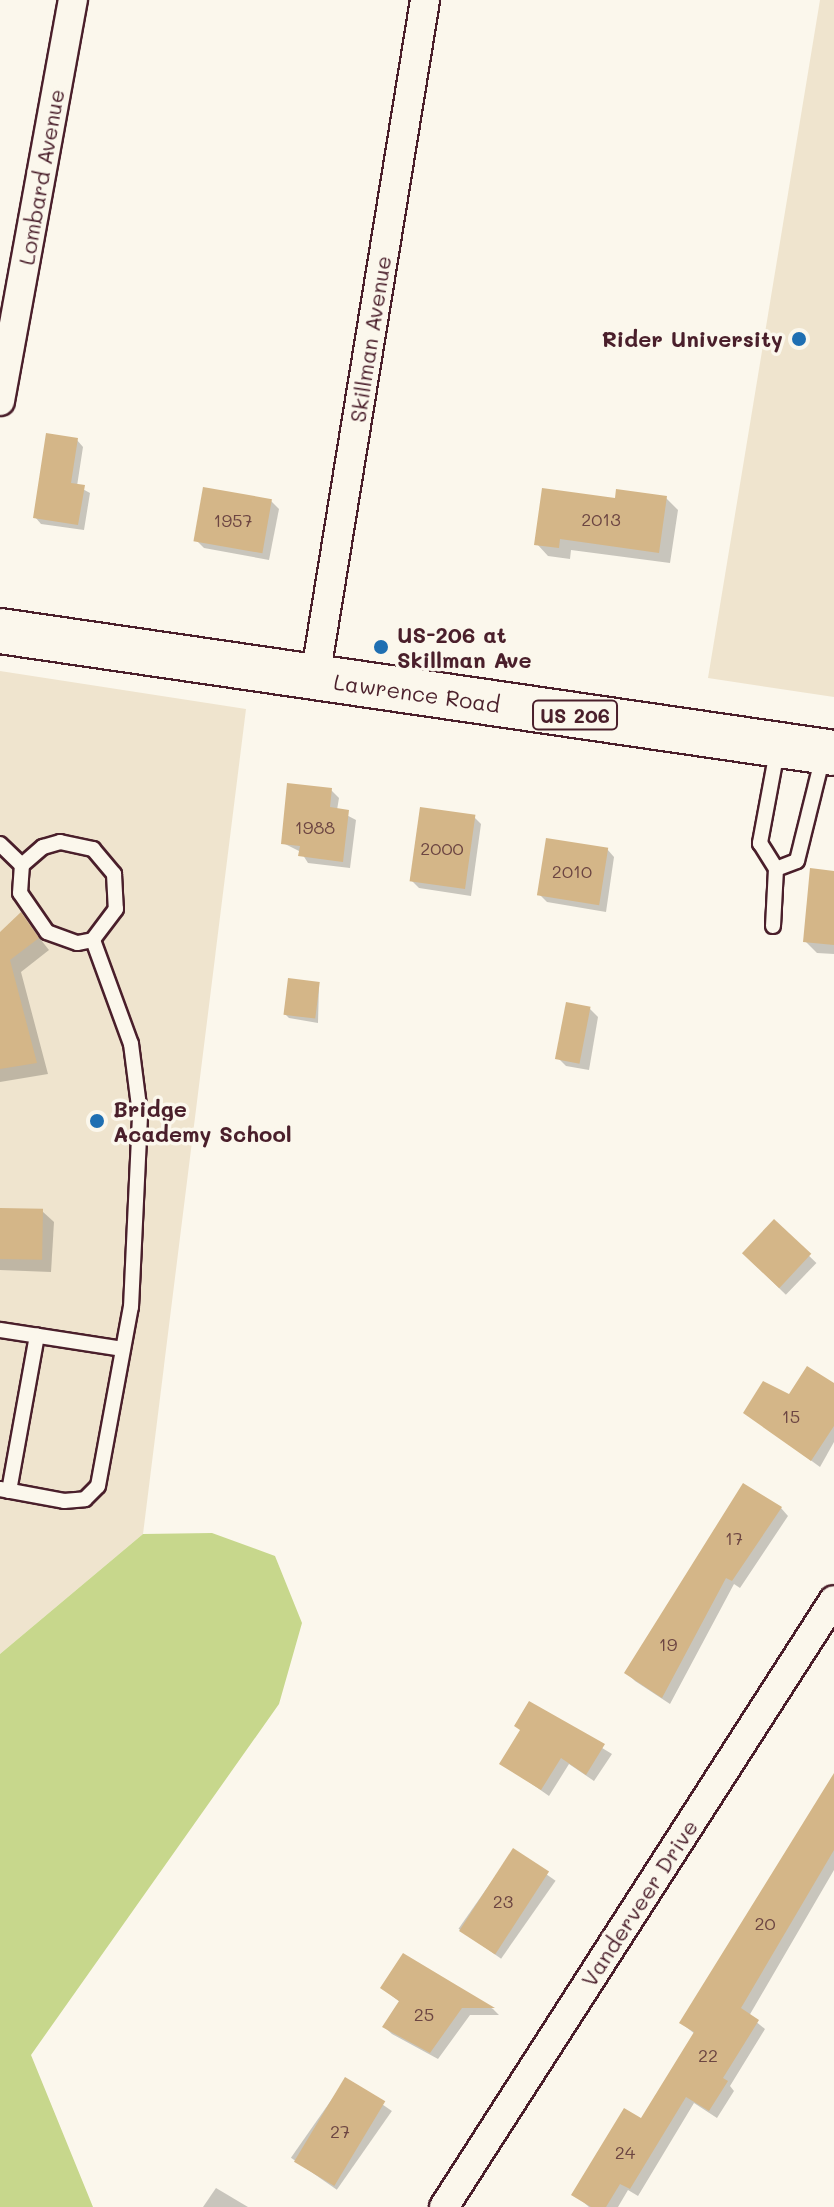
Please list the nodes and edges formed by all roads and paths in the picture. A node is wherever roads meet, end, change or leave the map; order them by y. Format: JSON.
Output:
{"nodes":[{"id":1,"x":73,"y":0,"type":"edge"},
{"id":2,"x":425,"y":0,"type":"edge"},
{"id":3,"x":0,"y":401,"type":"edge"},
{"id":4,"x":0,"y":631,"type":"edge"},
{"id":5,"x":315,"y":678,"type":"junction"},
{"id":6,"x":779,"y":745,"type":"junction"},
{"id":7,"x":829,"y":752,"type":"edge"},
{"id":8,"x":0,"y":844,"type":"edge"},
{"id":9,"x":22,"y":865,"type":"junction"},
{"id":10,"x":776,"y":869,"type":"junction"},
{"id":11,"x":773,"y":926,"type":"dead end"},
{"id":12,"x":93,"y":940,"type":"junction"},
{"id":13,"x":0,"y":1330,"type":"edge"},
{"id":14,"x":37,"y":1336,"type":"junction"},
{"id":15,"x":123,"y":1349,"type":"junction"},
{"id":16,"x":5,"y":1490,"type":"edge"},
{"id":17,"x":834,"y":1600,"type":"edge"},
{"id":18,"x":444,"y":2207,"type":"edge"}],
"edges":[{"from":1,"to":3,"type":"street","name":"Lombard Avenue"},
{"from":2,"to":5,"type":"street","name":"Skillman Avenue"},
{"from":4,"to":5,"type":"main road","name":"Lawrence Road","number":"US 206"},
{"from":5,"to":6,"type":"main road","name":"Lawrence Road","number":"US 206"},
{"from":6,"to":7,"type":"main road","name":"Lawrence Road","number":"US 206"},
{"from":6,"to":10,"type":"lane"},
{"from":7,"to":10,"type":"lane"},
{"from":8,"to":9,"type":"lane"},
{"from":9,"to":12,"type":"lane"},
{"from":9,"to":12,"type":"lane"},
{"from":10,"to":11,"type":"lane"},
{"from":12,"to":15,"type":"lane"},
{"from":13,"to":14,"type":"lane"},
{"from":14,"to":15,"type":"lane"},
{"from":14,"to":16,"type":"lane"},
{"from":15,"to":16,"type":"lane"},
{"from":17,"to":18,"type":"street","name":"Vanderveer Drive"}]}
